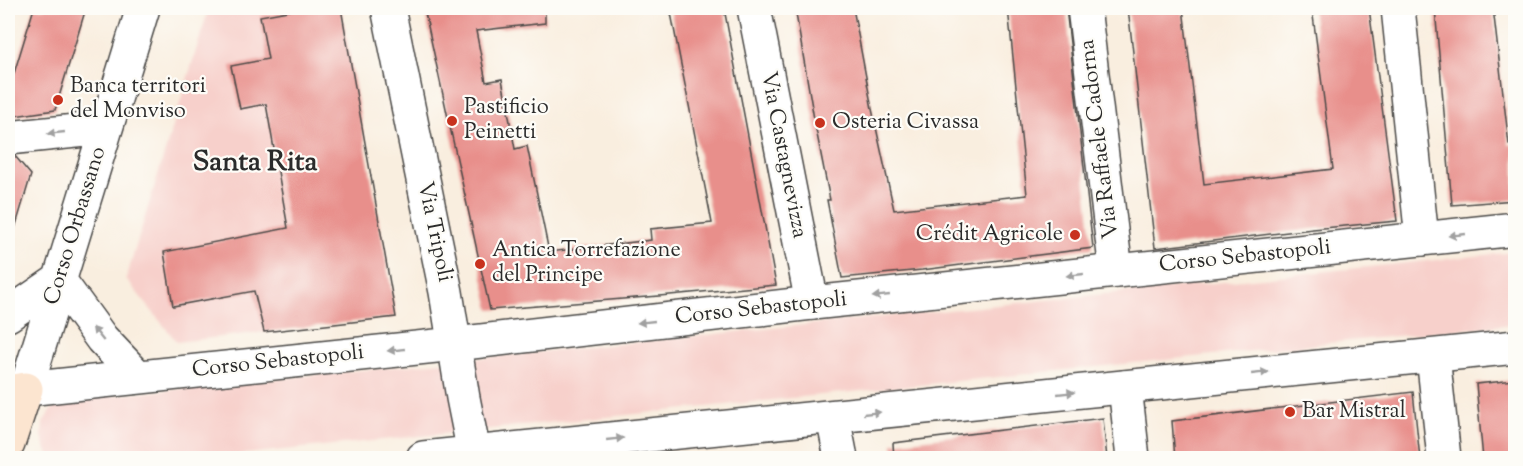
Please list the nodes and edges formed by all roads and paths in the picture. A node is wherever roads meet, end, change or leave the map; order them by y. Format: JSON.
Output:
{"nodes":[{"id":1,"x":142,"y":8,"type":"edge"},
{"id":2,"x":387,"y":8,"type":"edge"},
{"id":3,"x":754,"y":8,"type":"edge"},
{"id":4,"x":1084,"y":8,"type":"edge"},
{"id":5,"x":1398,"y":8,"type":"edge"},
{"id":6,"x":105,"y":128,"type":"junction"},
{"id":7,"x":8,"y":138,"type":"edge"},
{"id":8,"x":1515,"y":229,"type":"edge"},
{"id":9,"x":1422,"y":239,"type":"junction"},
{"id":10,"x":1116,"y":271,"type":"junction"},
{"id":11,"x":59,"y":280,"type":"junction"},
{"id":12,"x":812,"y":303,"type":"junction"},
{"id":13,"x":8,"y":315,"type":"edge"},
{"id":14,"x":455,"y":344,"type":"junction"},
{"id":15,"x":1515,"y":347,"type":"edge"},
{"id":16,"x":1433,"y":356,"type":"junction"},
{"id":17,"x":138,"y":377,"type":"junction"},
{"id":18,"x":1125,"y":387,"type":"junction"},
{"id":19,"x":17,"y":390,"type":"edge"},
{"id":20,"x":833,"y":417,"type":"junction"},
{"id":21,"x":8,"y":444,"type":"edge"},
{"id":22,"x":474,"y":456,"type":"edge"},
{"id":23,"x":423,"y":459,"type":"edge"},
{"id":24,"x":841,"y":459,"type":"edge"},
{"id":25,"x":1133,"y":459,"type":"edge"},
{"id":26,"x":1444,"y":459,"type":"edge"}],
"edges":[{"from":1,"to":6,"type":"street","name":"Corso Orbassano"},
{"from":2,"to":14,"type":"street","name":"Via Tripoli"},
{"from":3,"to":12,"type":"street","name":"Via Castagnevizza"},
{"from":4,"to":10,"type":"street","name":"Via Raffaele Cadorna"},
{"from":5,"to":9,"type":"street"},
{"from":6,"to":7,"type":"street","one_way":true},
{"from":6,"to":11,"type":"street","name":"Corso Orbassano"},
{"from":8,"to":9,"type":"street","name":"Corso Sebastopoli","one_way":true},
{"from":9,"to":10,"type":"street","name":"Corso Sebastopoli"},
{"from":10,"to":12,"type":"street","name":"Corso Sebastopoli","one_way":true},
{"from":11,"to":13,"type":"street"},
{"from":17,"to":11,"type":"street","one_way":true},
{"from":11,"to":19,"type":"street","name":"Corso Orbassano"},
{"from":12,"to":14,"type":"street","name":"Corso Sebastopoli","one_way":true},
{"from":14,"to":17,"type":"street","name":"Corso Sebastopoli","one_way":true},
{"from":14,"to":22,"type":"street","name":"Via Tripoli"},
{"from":15,"to":16,"type":"street"},
{"from":18,"to":16,"type":"street","one_way":true},
{"from":16,"to":26,"type":"street"},
{"from":17,"to":19,"type":"street","name":"Corso Sebastopoli"},
{"from":20,"to":18,"type":"street","one_way":true},
{"from":18,"to":25,"type":"street"},
{"from":19,"to":21,"type":"main road","name":"Corso Orbassano"},
{"from":22,"to":20,"type":"street","one_way":true},
{"from":20,"to":24,"type":"street"},
{"from":22,"to":23,"type":"street"}]}
